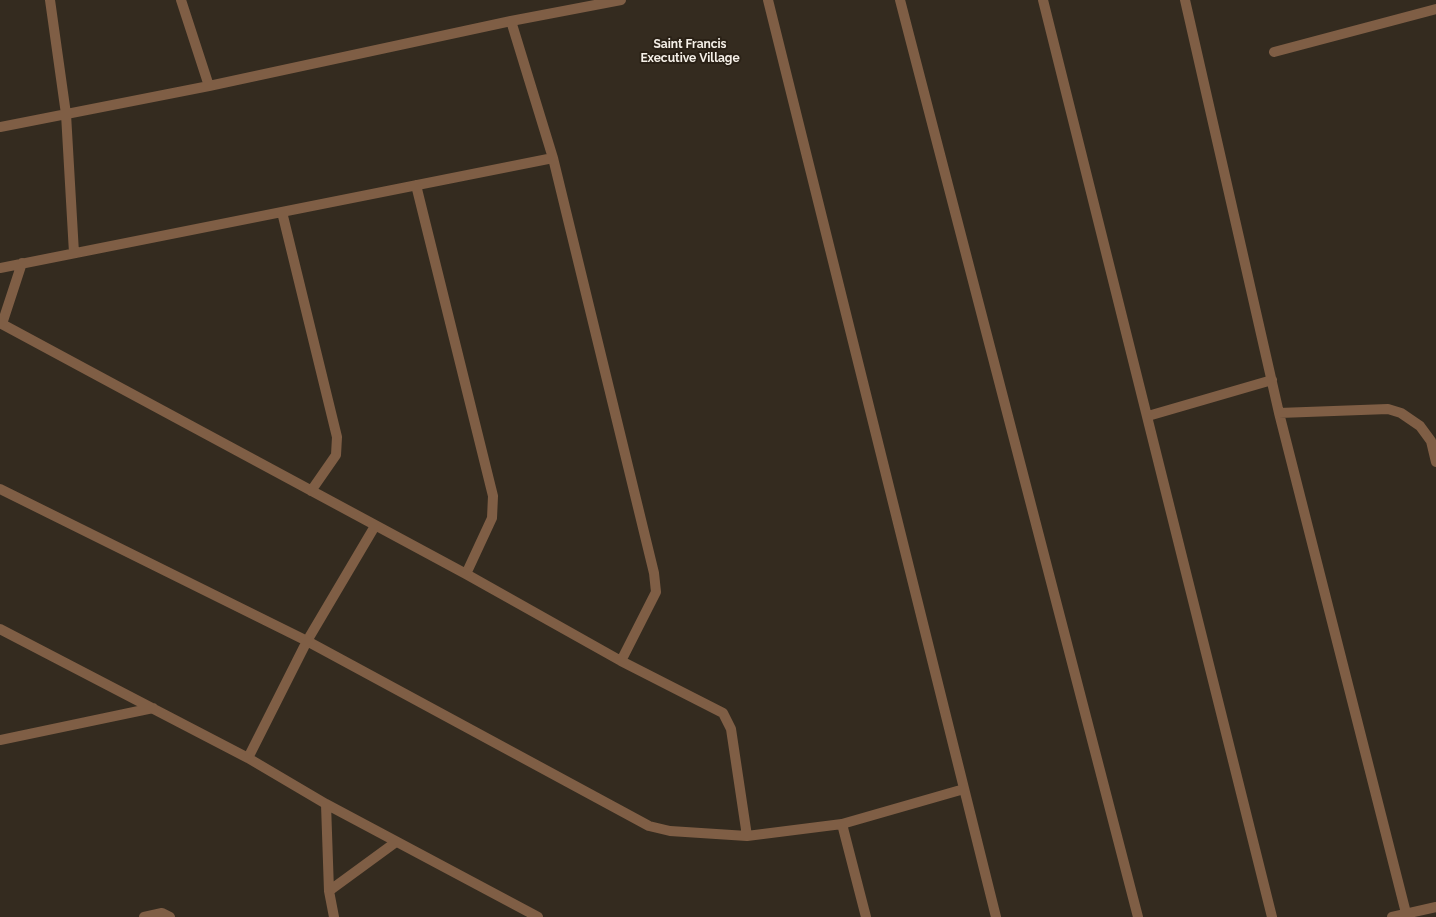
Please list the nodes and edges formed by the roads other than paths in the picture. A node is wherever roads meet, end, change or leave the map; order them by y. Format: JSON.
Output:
{"nodes":[{"id":1,"x":50,"y":0,"type":"edge"},
{"id":2,"x":181,"y":0,"type":"edge"},
{"id":3,"x":621,"y":0,"type":"edge"},
{"id":4,"x":768,"y":0,"type":"edge"},
{"id":5,"x":900,"y":0,"type":"edge"},
{"id":6,"x":1043,"y":0,"type":"edge"},
{"id":7,"x":1185,"y":0,"type":"edge"},
{"id":8,"x":1436,"y":9,"type":"edge"},
{"id":9,"x":511,"y":21,"type":"junction"},
{"id":10,"x":1274,"y":52,"type":"dead end"},
{"id":11,"x":209,"y":86,"type":"junction"},
{"id":12,"x":66,"y":114,"type":"junction"},
{"id":13,"x":0,"y":127,"type":"edge"},
{"id":14,"x":553,"y":158,"type":"junction"},
{"id":15,"x":416,"y":185,"type":"junction"},
{"id":16,"x":282,"y":212,"type":"junction"},
{"id":17,"x":74,"y":253,"type":"junction"},
{"id":18,"x":22,"y":263,"type":"junction"},
{"id":19,"x":0,"y":268,"type":"edge"},
{"id":20,"x":1,"y":324,"type":"edge"},
{"id":21,"x":1272,"y":380,"type":"junction"},
{"id":22,"x":1279,"y":413,"type":"junction"},
{"id":23,"x":1148,"y":416,"type":"junction"},
{"id":24,"x":1436,"y":462,"type":"edge"},
{"id":25,"x":0,"y":489,"type":"edge"},
{"id":26,"x":311,"y":491,"type":"junction"},
{"id":27,"x":376,"y":526,"type":"junction"},
{"id":28,"x":466,"y":574,"type":"junction"},
{"id":29,"x":0,"y":629,"type":"edge"},
{"id":30,"x":307,"y":642,"type":"junction"},
{"id":31,"x":621,"y":661,"type":"junction"},
{"id":32,"x":153,"y":708,"type":"junction"},
{"id":33,"x":0,"y":740,"type":"edge"},
{"id":34,"x":248,"y":758,"type":"junction"},
{"id":35,"x":964,"y":790,"type":"junction"},
{"id":36,"x":326,"y":804,"type":"junction"},
{"id":37,"x":842,"y":824,"type":"junction"},
{"id":38,"x":747,"y":836,"type":"junction"},
{"id":39,"x":396,"y":842,"type":"junction"},
{"id":40,"x":329,"y":891,"type":"junction"},
{"id":41,"x":1436,"y":908,"type":"edge"},
{"id":42,"x":1407,"y":915,"type":"edge"},
{"id":43,"x":144,"y":917,"type":"edge"},
{"id":44,"x":170,"y":917,"type":"edge"},
{"id":45,"x":334,"y":917,"type":"edge"},
{"id":46,"x":538,"y":917,"type":"edge"},
{"id":47,"x":866,"y":917,"type":"edge"},
{"id":48,"x":994,"y":917,"type":"edge"},
{"id":49,"x":1138,"y":917,"type":"edge"},
{"id":50,"x":1272,"y":917,"type":"edge"},
{"id":51,"x":1392,"y":917,"type":"edge"}],
"edges":[{"from":1,"to":12,"type":"street"},
{"from":2,"to":11,"type":"street"},
{"from":3,"to":9,"type":"street"},
{"from":4,"to":35,"type":"street"},
{"from":5,"to":49,"type":"street"},
{"from":6,"to":23,"type":"street"},
{"from":7,"to":21,"type":"street"},
{"from":8,"to":10,"type":"street"},
{"from":9,"to":11,"type":"street"},
{"from":9,"to":14,"type":"street"},
{"from":11,"to":12,"type":"street"},
{"from":12,"to":13,"type":"street"},
{"from":12,"to":17,"type":"street"},
{"from":14,"to":15,"type":"street"},
{"from":14,"to":31,"type":"street"},
{"from":15,"to":16,"type":"street"},
{"from":15,"to":28,"type":"street"},
{"from":16,"to":17,"type":"street"},
{"from":16,"to":26,"type":"street"},
{"from":17,"to":18,"type":"street"},
{"from":18,"to":19,"type":"street"},
{"from":18,"to":20,"type":"street"},
{"from":20,"to":26,"type":"street"},
{"from":21,"to":22,"type":"street"},
{"from":21,"to":23,"type":"street"},
{"from":22,"to":24,"type":"street"},
{"from":22,"to":42,"type":"street"},
{"from":23,"to":50,"type":"street"},
{"from":25,"to":30,"type":"street"},
{"from":26,"to":27,"type":"street"},
{"from":27,"to":28,"type":"street"},
{"from":27,"to":30,"type":"street"},
{"from":28,"to":31,"type":"street"},
{"from":29,"to":32,"type":"street"},
{"from":30,"to":34,"type":"street"},
{"from":30,"to":38,"type":"street"},
{"from":31,"to":38,"type":"street"},
{"from":32,"to":33,"type":"street"},
{"from":32,"to":34,"type":"street"},
{"from":34,"to":36,"type":"street"},
{"from":35,"to":37,"type":"street"},
{"from":35,"to":48,"type":"street"},
{"from":36,"to":39,"type":"street"},
{"from":36,"to":40,"type":"street"},
{"from":37,"to":38,"type":"street"},
{"from":37,"to":47,"type":"street"},
{"from":39,"to":40,"type":"street"},
{"from":39,"to":46,"type":"street"},
{"from":40,"to":45,"type":"street"},
{"from":41,"to":42,"type":"street"},
{"from":42,"to":51,"type":"street"},
{"from":43,"to":44,"type":"street"}]}
